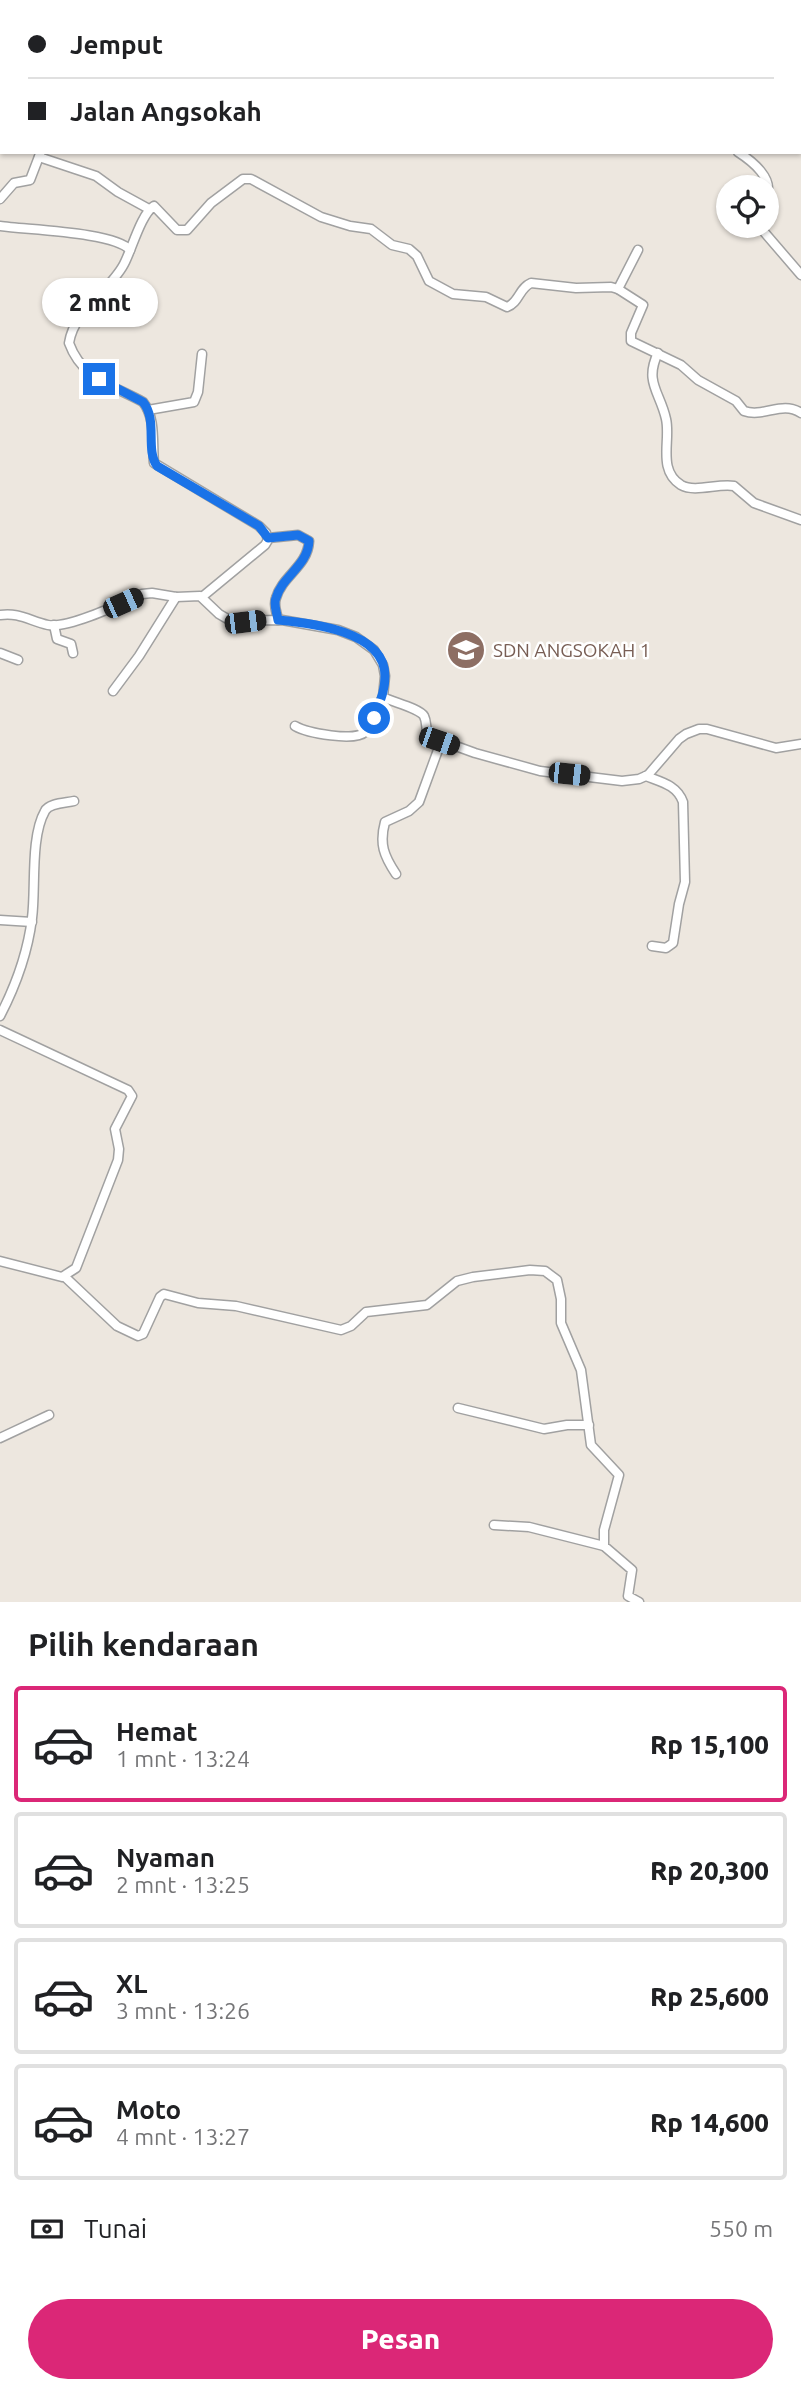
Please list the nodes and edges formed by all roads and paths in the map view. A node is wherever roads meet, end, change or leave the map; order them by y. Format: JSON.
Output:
{"nodes":[{"id":1,"x":740,"y":154,"type":"edge"},
{"id":2,"x":40,"y":155,"type":"edge"},
{"id":3,"x":763,"y":175,"type":"edge"},
{"id":4,"x":0,"y":200,"type":"edge"},
{"id":5,"x":149,"y":209,"type":"junction"},
{"id":6,"x":0,"y":226,"type":"edge"},
{"id":7,"x":769,"y":238,"type":"edge"},
{"id":8,"x":130,"y":250,"type":"junction"},
{"id":9,"x":638,"y":250,"type":"dead end"},
{"id":10,"x":801,"y":275,"type":"edge"},
{"id":11,"x":618,"y":289,"type":"junction"},
{"id":12,"x":658,"y":353,"type":"junction"},
{"id":13,"x":202,"y":354,"type":"dead end"},
{"id":14,"x":148,"y":410,"type":"junction"},
{"id":15,"x":801,"y":413,"type":"edge"},
{"id":16,"x":801,"y":520,"type":"edge"},
{"id":17,"x":268,"y":538,"type":"junction"},
{"id":18,"x":176,"y":597,"type":"junction"},
{"id":19,"x":202,"y":597,"type":"junction"},
{"id":20,"x":1,"y":614,"type":"edge"},
{"id":21,"x":278,"y":620,"type":"junction"},
{"id":22,"x":54,"y":625,"type":"junction"},
{"id":23,"x":0,"y":626,"type":"edge"},
{"id":24,"x":0,"y":653,"type":"edge"},
{"id":25,"x":72,"y":653,"type":"dead end"},
{"id":26,"x":18,"y":660,"type":"dead end"},
{"id":27,"x":113,"y":691,"type":"dead end"},
{"id":28,"x":383,"y":697,"type":"junction"},
{"id":29,"x":295,"y":726,"type":"dead end"},
{"id":30,"x":431,"y":737,"type":"junction"},
{"id":31,"x":801,"y":744,"type":"edge"},
{"id":32,"x":646,"y":776,"type":"junction"},
{"id":33,"x":74,"y":801,"type":"dead end"},
{"id":34,"x":396,"y":874,"type":"dead end"},
{"id":35,"x":0,"y":920,"type":"edge"},
{"id":36,"x":32,"y":922,"type":"junction"},
{"id":37,"x":652,"y":946,"type":"dead end"},
{"id":38,"x":0,"y":1016,"type":"edge"},
{"id":39,"x":0,"y":1030,"type":"edge"},
{"id":40,"x":0,"y":1261,"type":"edge"},
{"id":41,"x":65,"y":1277,"type":"junction"},
{"id":42,"x":458,"y":1408,"type":"dead end"},
{"id":43,"x":48,"y":1415,"type":"dead end"},
{"id":44,"x":589,"y":1424,"type":"junction"},
{"id":45,"x":0,"y":1438,"type":"edge"},
{"id":46,"x":494,"y":1525,"type":"dead end"},
{"id":47,"x":604,"y":1546,"type":"junction"},
{"id":48,"x":639,"y":1602,"type":"edge"}],
"edges":[{"from":1,"to":3,"type":"street"},
{"from":2,"to":4,"type":"street"},
{"from":2,"to":5,"type":"street"},
{"from":5,"to":8,"type":"street"},
{"from":5,"to":11,"type":"street"},
{"from":6,"to":8,"type":"street"},
{"from":7,"to":10,"type":"street"},
{"from":8,"to":14,"type":"street"},
{"from":9,"to":11,"type":"street"},
{"from":11,"to":12,"type":"street"},
{"from":12,"to":15,"type":"street"},
{"from":12,"to":16,"type":"street"},
{"from":13,"to":14,"type":"street"},
{"from":14,"to":17,"type":"street"},
{"from":17,"to":19,"type":"street"},
{"from":17,"to":21,"type":"street"},
{"from":18,"to":19,"type":"street"},
{"from":18,"to":22,"type":"street"},
{"from":18,"to":27,"type":"street"},
{"from":19,"to":21,"type":"street"},
{"from":20,"to":22,"type":"street"},
{"from":20,"to":23,"type":"street"},
{"from":21,"to":28,"type":"street"},
{"from":22,"to":25,"type":"street"},
{"from":24,"to":26,"type":"street"},
{"from":28,"to":29,"type":"street"},
{"from":28,"to":30,"type":"street"},
{"from":30,"to":32,"type":"street"},
{"from":30,"to":34,"type":"street"},
{"from":31,"to":32,"type":"street"},
{"from":32,"to":37,"type":"street"},
{"from":33,"to":36,"type":"street"},
{"from":35,"to":36,"type":"street"},
{"from":36,"to":38,"type":"street"},
{"from":39,"to":41,"type":"street"},
{"from":40,"to":41,"type":"street"},
{"from":41,"to":44,"type":"street"},
{"from":42,"to":44,"type":"street"},
{"from":43,"to":45,"type":"street"},
{"from":44,"to":47,"type":"street"},
{"from":46,"to":47,"type":"street"},
{"from":47,"to":48,"type":"street"}]}
